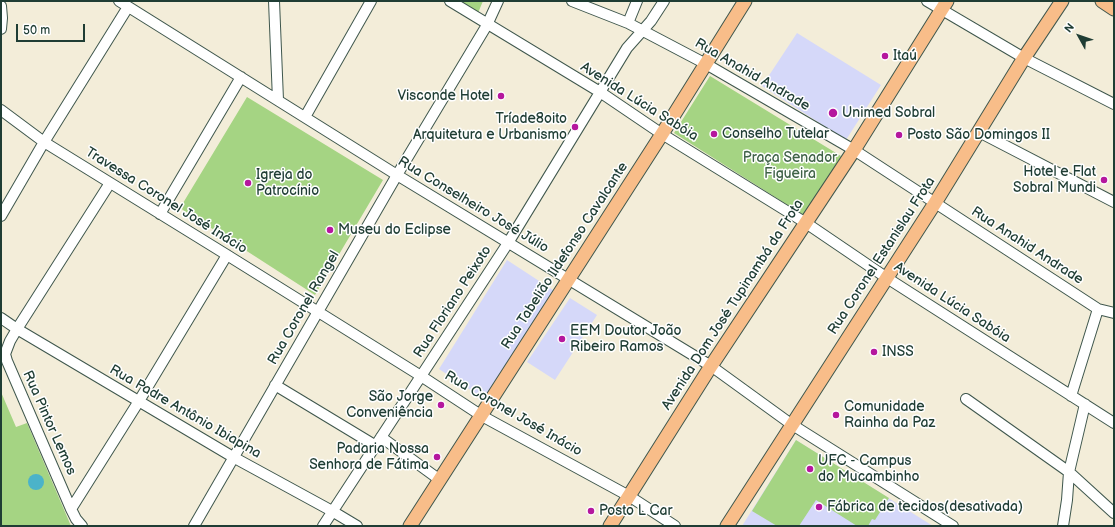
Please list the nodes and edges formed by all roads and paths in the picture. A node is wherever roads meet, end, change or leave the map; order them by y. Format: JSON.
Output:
{"nodes":[{"id":1,"x":118,"y":1,"type":"edge"},
{"id":2,"x":274,"y":1,"type":"edge"},
{"id":3,"x":371,"y":1,"type":"edge"},
{"id":4,"x":450,"y":1,"type":"edge"},
{"id":5,"x":498,"y":1,"type":"edge"},
{"id":6,"x":572,"y":1,"type":"edge"},
{"id":7,"x":637,"y":1,"type":"edge"},
{"id":8,"x":664,"y":1,"type":"edge"},
{"id":9,"x":745,"y":1,"type":"edge"},
{"id":10,"x":927,"y":1,"type":"edge"},
{"id":11,"x":1062,"y":1,"type":"edge"},
{"id":12,"x":1102,"y":1,"type":"edge"},
{"id":13,"x":944,"y":5,"type":"edge"},
{"id":14,"x":1,"y":6,"type":"edge"},
{"id":15,"x":128,"y":7,"type":"junction"},
{"id":16,"x":1114,"y":9,"type":"edge"},
{"id":17,"x":628,"y":23,"type":"junction"},
{"id":18,"x":488,"y":25,"type":"junction"},
{"id":19,"x":1,"y":29,"type":"edge"},
{"id":20,"x":642,"y":30,"type":"junction"},
{"id":21,"x":1024,"y":58,"type":"junction"},
{"id":22,"x":706,"y":64,"type":"junction"},
{"id":23,"x":241,"y":77,"type":"junction"},
{"id":24,"x":600,"y":92,"type":"junction"},
{"id":25,"x":278,"y":100,"type":"junction"},
{"id":26,"x":1114,"y":104,"type":"edge"},
{"id":27,"x":1,"y":110,"type":"edge"},
{"id":28,"x":305,"y":117,"type":"junction"},
{"id":29,"x":979,"y":132,"type":"junction"},
{"id":30,"x":662,"y":134,"type":"junction"},
{"id":31,"x":44,"y":142,"type":"junction"},
{"id":32,"x":854,"y":150,"type":"junction"},
{"id":33,"x":397,"y":175,"type":"junction"},
{"id":34,"x":110,"y":183,"type":"junction"},
{"id":35,"x":1114,"y":202,"type":"edge"},
{"id":36,"x":935,"y":203,"type":"junction"},
{"id":37,"x":160,"y":214,"type":"junction"},
{"id":38,"x":1,"y":216,"type":"edge"},
{"id":39,"x":806,"y":223,"type":"junction"},
{"id":40,"x":508,"y":243,"type":"junction"},
{"id":41,"x":227,"y":255,"type":"junction"},
{"id":42,"x":888,"y":278,"type":"junction"},
{"id":43,"x":568,"y":279,"type":"junction"},
{"id":44,"x":1098,"y":309,"type":"junction"},
{"id":45,"x":318,"y":312,"type":"junction"},
{"id":46,"x":1114,"y":312,"type":"edge"},
{"id":47,"x":1,"y":318,"type":"edge"},
{"id":48,"x":17,"y":329,"type":"junction"},
{"id":49,"x":711,"y":366,"type":"junction"},
{"id":50,"x":421,"y":376,"type":"junction"},
{"id":51,"x":275,"y":385,"type":"junction"},
{"id":52,"x":1071,"y":396,"type":"junction"},
{"id":53,"x":966,"y":399,"type":"dead end"},
{"id":54,"x":139,"y":401,"type":"junction"},
{"id":55,"x":1085,"y":404,"type":"junction"},
{"id":56,"x":482,"y":416,"type":"junction"},
{"id":57,"x":1114,"y":423,"type":"edge"},
{"id":58,"x":791,"y":424,"type":"junction"},
{"id":59,"x":379,"y":441,"type":"junction"},
{"id":60,"x":233,"y":457,"type":"junction"},
{"id":61,"x":1069,"y":472,"type":"junction"},
{"id":62,"x":440,"y":480,"type":"junction"},
{"id":63,"x":629,"y":496,"type":"junction"},
{"id":64,"x":71,"y":509,"type":"junction"},
{"id":65,"x":332,"y":511,"type":"junction"},
{"id":66,"x":1114,"y":513,"type":"edge"},
{"id":67,"x":82,"y":526,"type":"edge"},
{"id":68,"x":194,"y":526,"type":"edge"},
{"id":69,"x":323,"y":526,"type":"edge"},
{"id":70,"x":357,"y":526,"type":"edge"},
{"id":71,"x":410,"y":526,"type":"edge"},
{"id":72,"x":610,"y":526,"type":"edge"},
{"id":73,"x":674,"y":526,"type":"edge"},
{"id":74,"x":727,"y":526,"type":"edge"},
{"id":75,"x":953,"y":526,"type":"edge"},
{"id":76,"x":1063,"y":526,"type":"edge"}],
"edges":[{"from":1,"to":15,"type":"street","name":"Rua Conselheiro José Júlio"},
{"from":2,"to":25,"type":"street"},
{"from":3,"to":28,"type":"street"},
{"from":4,"to":18,"type":"street","name":"Avenida Lúcia Sabóia"},
{"from":5,"to":18,"type":"street","name":"Rua Coronel Rangel"},
{"from":6,"to":17,"type":"street","name":"Rua Anahid Andrade"},
{"from":7,"to":17,"type":"street"},
{"from":8,"to":20,"type":"street","name":"Rua Floriano Peixoto"},
{"from":9,"to":22,"type":"main road","name":"Rua Tabelião Ildefonso Cavalcante"},
{"from":10,"to":13,"type":"street"},
{"from":11,"to":21,"type":"main road","name":"Rua Coronel Estanislau Frota"},
{"from":12,"to":16,"type":"main road"},
{"from":13,"to":21,"type":"street"},
{"from":13,"to":32,"type":"main road","name":"Avenida Dom José Tupinambá da Frota"},
{"from":14,"to":19,"type":"street"},
{"from":15,"to":23,"type":"street","name":"Rua Conselheiro José Júlio"},
{"from":15,"to":31,"type":"street"},
{"from":17,"to":20,"type":"street","name":"Rua Anahid Andrade"},
{"from":18,"to":24,"type":"street","name":"Avenida Lúcia Sabóia"},
{"from":18,"to":33,"type":"street","name":"Rua Coronel Rangel"},
{"from":20,"to":22,"type":"street","name":"Rua Anahid Andrade"},
{"from":20,"to":24,"type":"street","name":"Rua Floriano Peixoto"},
{"from":21,"to":26,"type":"street"},
{"from":21,"to":29,"type":"main road","name":"Rua Coronel Estanislau Frota"},
{"from":22,"to":30,"type":"main road","name":"Rua Tabelião Ildefonso Cavalcante"},
{"from":22,"to":32,"type":"street","name":"Rua Anahid Andrade"},
{"from":23,"to":25,"type":"street","name":"Rua Conselheiro José Júlio"},
{"from":23,"to":37,"type":"street"},
{"from":24,"to":30,"type":"street","name":"Avenida Lúcia Sabóia"},
{"from":24,"to":40,"type":"street","name":"Rua Floriano Peixoto"},
{"from":25,"to":28,"type":"street","name":"Rua Conselheiro José Júlio"},
{"from":27,"to":31,"type":"street","name":"Travessa Coronel José Inácio"},
{"from":28,"to":33,"type":"street","name":"Rua Conselheiro José Júlio"},
{"from":29,"to":35,"type":"street"},
{"from":29,"to":36,"type":"main road","name":"Rua Coronel Estanislau Frota"},
{"from":30,"to":39,"type":"street","name":"Avenida Lúcia Sabóia"},
{"from":30,"to":43,"type":"main road","name":"Rua Tabelião Ildefonso Cavalcante"},
{"from":31,"to":34,"type":"street","name":"Travessa Coronel José Inácio"},
{"from":31,"to":38,"type":"street"},
{"from":32,"to":36,"type":"street","name":"Rua Anahid Andrade"},
{"from":32,"to":39,"type":"main road","name":"Avenida Dom José Tupinambá da Frota"},
{"from":33,"to":40,"type":"street","name":"Rua Conselheiro José Júlio"},
{"from":33,"to":45,"type":"street","name":"Rua Coronel Rangel"},
{"from":34,"to":37,"type":"street","name":"Travessa Coronel José Inácio"},
{"from":34,"to":48,"type":"street","name":"Rua Pintor Lemos"},
{"from":36,"to":42,"type":"main road","name":"Rua Coronel Estanislau Frota"},
{"from":36,"to":44,"type":"street","name":"Rua Anahid Andrade"},
{"from":37,"to":41,"type":"street","name":"Travessa Coronel José Inácio"},
{"from":39,"to":42,"type":"street","name":"Avenida Lúcia Sabóia"},
{"from":39,"to":49,"type":"main road","name":"Avenida Dom José Tupinambá da Frota"},
{"from":40,"to":43,"type":"street","name":"Rua Conselheiro José Júlio"},
{"from":40,"to":50,"type":"street","name":"Rua Floriano Peixoto"},
{"from":41,"to":45,"type":"street","name":"Travessa Coronel José Inácio"},
{"from":41,"to":54,"type":"street"},
{"from":42,"to":52,"type":"street","name":"Avenida Lúcia Sabóia"},
{"from":42,"to":58,"type":"main road","name":"Rua Coronel Estanislau Frota"},
{"from":43,"to":49,"type":"street","name":"Rua Conselheiro José Júlio"},
{"from":43,"to":56,"type":"main road","name":"Rua Tabelião Ildefonso Cavalcante"},
{"from":44,"to":46,"type":"street","name":"Rua Anahid Andrade"},
{"from":44,"to":52,"type":"street"},
{"from":45,"to":50,"type":"street","name":"Rua Coronel José Inácio"},
{"from":45,"to":51,"type":"street","name":"Rua Coronel Rangel"},
{"from":47,"to":48,"type":"street","name":"Rua Padre Antônio Ibiapina"},
{"from":48,"to":54,"type":"street","name":"Rua Padre Antônio Ibiapina"},
{"from":48,"to":64,"type":"street","name":"Rua Pintor Lemos"},
{"from":49,"to":58,"type":"street","name":"Rua Conselheiro José Júlio"},
{"from":49,"to":63,"type":"main road","name":"Avenida Dom José Tupinambá da Frota"},
{"from":50,"to":56,"type":"street","name":"Rua Coronel José Inácio"},
{"from":50,"to":59,"type":"street","name":"Rua Floriano Peixoto"},
{"from":51,"to":59,"type":"street"},
{"from":51,"to":60,"type":"street","name":"Rua Coronel Rangel"},
{"from":52,"to":55,"type":"street","name":"Avenida Lúcia Sabóia"},
{"from":53,"to":61,"type":"street"},
{"from":54,"to":60,"type":"street","name":"Rua Padre Antônio Ibiapina"},
{"from":54,"to":64,"type":"street"},
{"from":55,"to":57,"type":"street","name":"Avenida Lúcia Sabóia"},
{"from":55,"to":61,"type":"street"},
{"from":56,"to":62,"type":"main road","name":"Rua Tabelião Ildefonso Cavalcante"},
{"from":56,"to":63,"type":"street","name":"Rua Coronel José Inácio"},
{"from":58,"to":74,"type":"main road","name":"Rua Coronel Estanislau Frota"},
{"from":58,"to":75,"type":"street","name":"Rua Conselheiro José Júlio"},
{"from":59,"to":62,"type":"street"},
{"from":59,"to":65,"type":"street","name":"Rua Floriano Peixoto"},
{"from":60,"to":65,"type":"street","name":"Rua Padre Antônio Ibiapina"},
{"from":60,"to":68,"type":"street","name":"Rua Coronel Rangel"},
{"from":61,"to":66,"type":"street"},
{"from":61,"to":76,"type":"street"},
{"from":62,"to":71,"type":"main road","name":"Rua Tabelião Ildefonso Cavalcante"},
{"from":63,"to":72,"type":"main road","name":"Avenida Dom José Tupinambá da Frota"},
{"from":63,"to":73,"type":"street","name":"Rua Coronel José Inácio"},
{"from":64,"to":67,"type":"street","name":"Rua Pintor Lemos"},
{"from":65,"to":69,"type":"street","name":"Rua Floriano Peixoto"},
{"from":65,"to":70,"type":"street","name":"Rua Padre Antônio Ibiapina"}]}
